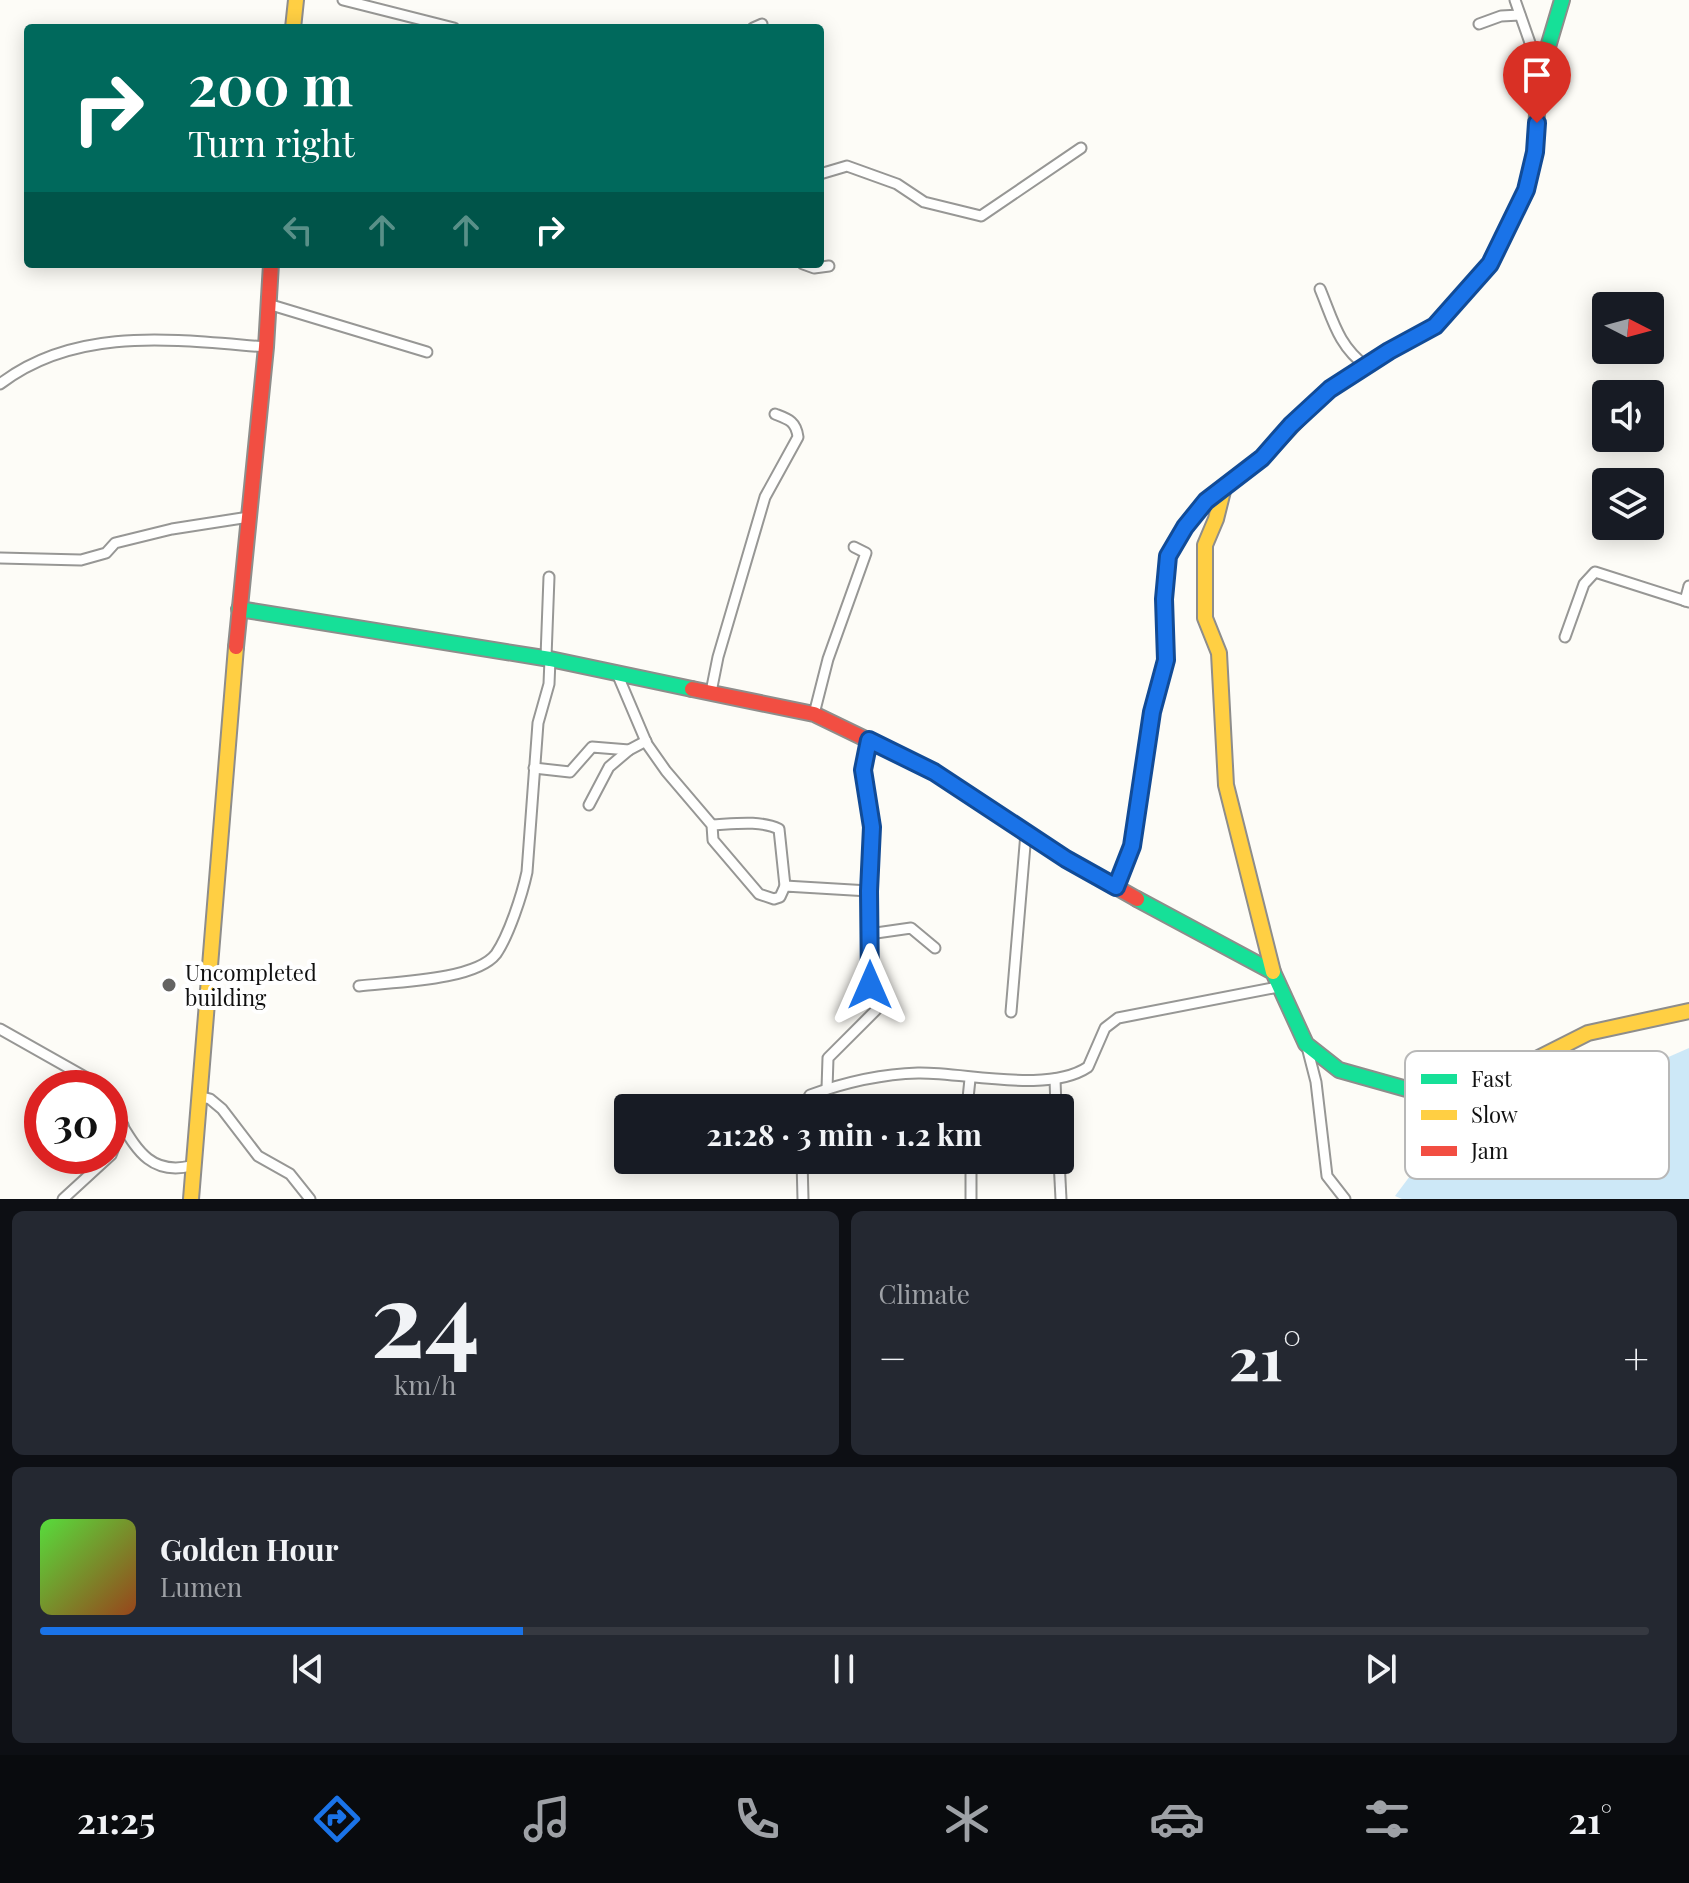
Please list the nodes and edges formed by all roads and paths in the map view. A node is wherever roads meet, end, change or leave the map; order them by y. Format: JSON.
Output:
{"nodes":[{"id":1,"x":296,"y":0,"type":"edge"},
{"id":2,"x":343,"y":0,"type":"edge"},
{"id":3,"x":1515,"y":0,"type":"edge"},
{"id":4,"x":1562,"y":0,"type":"edge"},
{"id":5,"x":1520,"y":15,"type":"junction"},
{"id":6,"x":293,"y":24,"type":"edge"},
{"id":7,"x":438,"y":24,"type":"edge"},
{"id":8,"x":1479,"y":24,"type":"dead end"},
{"id":9,"x":1543,"y":69,"type":"junction"},
{"id":10,"x":1081,"y":148,"type":"dead end"},
{"id":11,"x":824,"y":173,"type":"edge"},
{"id":12,"x":829,"y":266,"type":"dead end"},
{"id":13,"x":824,"y":267,"type":"edge"},
{"id":14,"x":271,"y":268,"type":"edge"},
{"id":15,"x":1320,"y":289,"type":"dead end"},
{"id":16,"x":268,"y":304,"type":"junction"},
{"id":17,"x":266,"y":347,"type":"junction"},
{"id":18,"x":427,"y":352,"type":"dead end"},
{"id":19,"x":1367,"y":367,"type":"junction"},
{"id":20,"x":0,"y":384,"type":"edge"},
{"id":21,"x":775,"y":414,"type":"dead end"},
{"id":22,"x":1224,"y":487,"type":"junction"},
{"id":23,"x":249,"y":517,"type":"junction"},
{"id":24,"x":854,"y":547,"type":"dead end"},
{"id":25,"x":0,"y":558,"type":"edge"},
{"id":26,"x":549,"y":577,"type":"dead end"},
{"id":27,"x":1689,"y":586,"type":"edge"},
{"id":28,"x":1687,"y":602,"type":"edge"},
{"id":29,"x":239,"y":609,"type":"junction"},
{"id":30,"x":1565,"y":637,"type":"dead end"},
{"id":31,"x":546,"y":658,"type":"junction"},
{"id":32,"x":616,"y":671,"type":"junction"},
{"id":33,"x":711,"y":692,"type":"junction"},
{"id":34,"x":814,"y":714,"type":"junction"},
{"id":35,"x":869,"y":740,"type":"junction"},
{"id":36,"x":646,"y":741,"type":"junction"},
{"id":37,"x":629,"y":750,"type":"junction"},
{"id":38,"x":534,"y":768,"type":"junction"},
{"id":39,"x":589,"y":805,"type":"dead end"},
{"id":40,"x":712,"y":825,"type":"junction"},
{"id":41,"x":1026,"y":833,"type":"junction"},
{"id":42,"x":785,"y":886,"type":"junction"},
{"id":43,"x":1116,"y":887,"type":"junction"},
{"id":44,"x":869,"y":891,"type":"junction"},
{"id":45,"x":869,"y":934,"type":"junction"},
{"id":46,"x":935,"y":948,"type":"dead end"},
{"id":47,"x":1273,"y":972,"type":"junction"},
{"id":48,"x":359,"y":986,"type":"dead end"},
{"id":49,"x":1278,"y":987,"type":"junction"},
{"id":50,"x":1689,"y":1011,"type":"edge"},
{"id":51,"x":1011,"y":1012,"type":"dead end"},
{"id":52,"x":0,"y":1029,"type":"edge"},
{"id":53,"x":1306,"y":1044,"type":"junction"},
{"id":54,"x":1553,"y":1051,"type":"edge"},
{"id":55,"x":73,"y":1070,"type":"edge"},
{"id":56,"x":970,"y":1079,"type":"junction"},
{"id":57,"x":1055,"y":1079,"type":"junction"},
{"id":58,"x":827,"y":1089,"type":"junction"},
{"id":59,"x":1405,"y":1089,"type":"edge"},
{"id":60,"x":813,"y":1094,"type":"edge"},
{"id":61,"x":968,"y":1094,"type":"edge"},
{"id":62,"x":1056,"y":1094,"type":"edge"},
{"id":63,"x":198,"y":1096,"type":"junction"},
{"id":64,"x":128,"y":1132,"type":"edge"},
{"id":65,"x":191,"y":1166,"type":"junction"},
{"id":66,"x":90,"y":1174,"type":"edge"},
{"id":67,"x":802,"y":1174,"type":"edge"},
{"id":68,"x":971,"y":1174,"type":"edge"},
{"id":69,"x":1060,"y":1174,"type":"edge"},
{"id":70,"x":63,"y":1199,"type":"edge"},
{"id":71,"x":191,"y":1199,"type":"edge"},
{"id":72,"x":310,"y":1199,"type":"edge"},
{"id":73,"x":803,"y":1199,"type":"edge"},
{"id":74,"x":971,"y":1199,"type":"edge"},
{"id":75,"x":1061,"y":1199,"type":"edge"},
{"id":76,"x":1345,"y":1199,"type":"edge"}],
"edges":[{"from":1,"to":6,"type":"street"},
{"from":2,"to":7,"type":"street"},
{"from":3,"to":5,"type":"street"},
{"from":4,"to":9,"type":"street"},
{"from":5,"to":8,"type":"street"},
{"from":5,"to":9,"type":"street"},
{"from":9,"to":19,"type":"street"},
{"from":10,"to":11,"type":"street"},
{"from":12,"to":13,"type":"street"},
{"from":14,"to":16,"type":"street"},
{"from":15,"to":19,"type":"street"},
{"from":16,"to":17,"type":"street"},
{"from":16,"to":18,"type":"street"},
{"from":17,"to":20,"type":"street"},
{"from":17,"to":23,"type":"street"},
{"from":19,"to":22,"type":"street"},
{"from":21,"to":33,"type":"street"},
{"from":22,"to":43,"type":"street"},
{"from":22,"to":47,"type":"street"},
{"from":23,"to":25,"type":"street"},
{"from":23,"to":29,"type":"street"},
{"from":24,"to":34,"type":"street"},
{"from":26,"to":31,"type":"street"},
{"from":27,"to":28,"type":"street"},
{"from":28,"to":30,"type":"street"},
{"from":29,"to":31,"type":"street"},
{"from":29,"to":63,"type":"street"},
{"from":31,"to":32,"type":"street"},
{"from":31,"to":38,"type":"street"},
{"from":32,"to":33,"type":"street"},
{"from":32,"to":36,"type":"street"},
{"from":33,"to":34,"type":"street"},
{"from":34,"to":35,"type":"street"},
{"from":35,"to":41,"type":"street"},
{"from":35,"to":44,"type":"street"},
{"from":36,"to":37,"type":"street"},
{"from":36,"to":40,"type":"street"},
{"from":37,"to":38,"type":"street"},
{"from":37,"to":39,"type":"street"},
{"from":38,"to":48,"type":"street"},
{"from":40,"to":42,"type":"street"},
{"from":40,"to":42,"type":"street"},
{"from":41,"to":43,"type":"street"},
{"from":41,"to":51,"type":"street"},
{"from":42,"to":44,"type":"street"},
{"from":43,"to":47,"type":"street"},
{"from":44,"to":45,"type":"street"},
{"from":45,"to":46,"type":"street"},
{"from":45,"to":58,"type":"street"},
{"from":47,"to":49,"type":"street"},
{"from":49,"to":53,"type":"street"},
{"from":49,"to":57,"type":"street"},
{"from":50,"to":54,"type":"street"},
{"from":52,"to":55,"type":"street"},
{"from":53,"to":59,"type":"street"},
{"from":53,"to":76,"type":"street"},
{"from":56,"to":57,"type":"street"},
{"from":56,"to":58,"type":"street"},
{"from":56,"to":61,"type":"street"},
{"from":57,"to":62,"type":"street"},
{"from":58,"to":60,"type":"street"},
{"from":63,"to":65,"type":"street"},
{"from":63,"to":72,"type":"street"},
{"from":64,"to":65,"type":"street"},
{"from":65,"to":71,"type":"street"},
{"from":66,"to":70,"type":"street"},
{"from":67,"to":73,"type":"street"},
{"from":68,"to":74,"type":"street"},
{"from":69,"to":75,"type":"street"}]}
